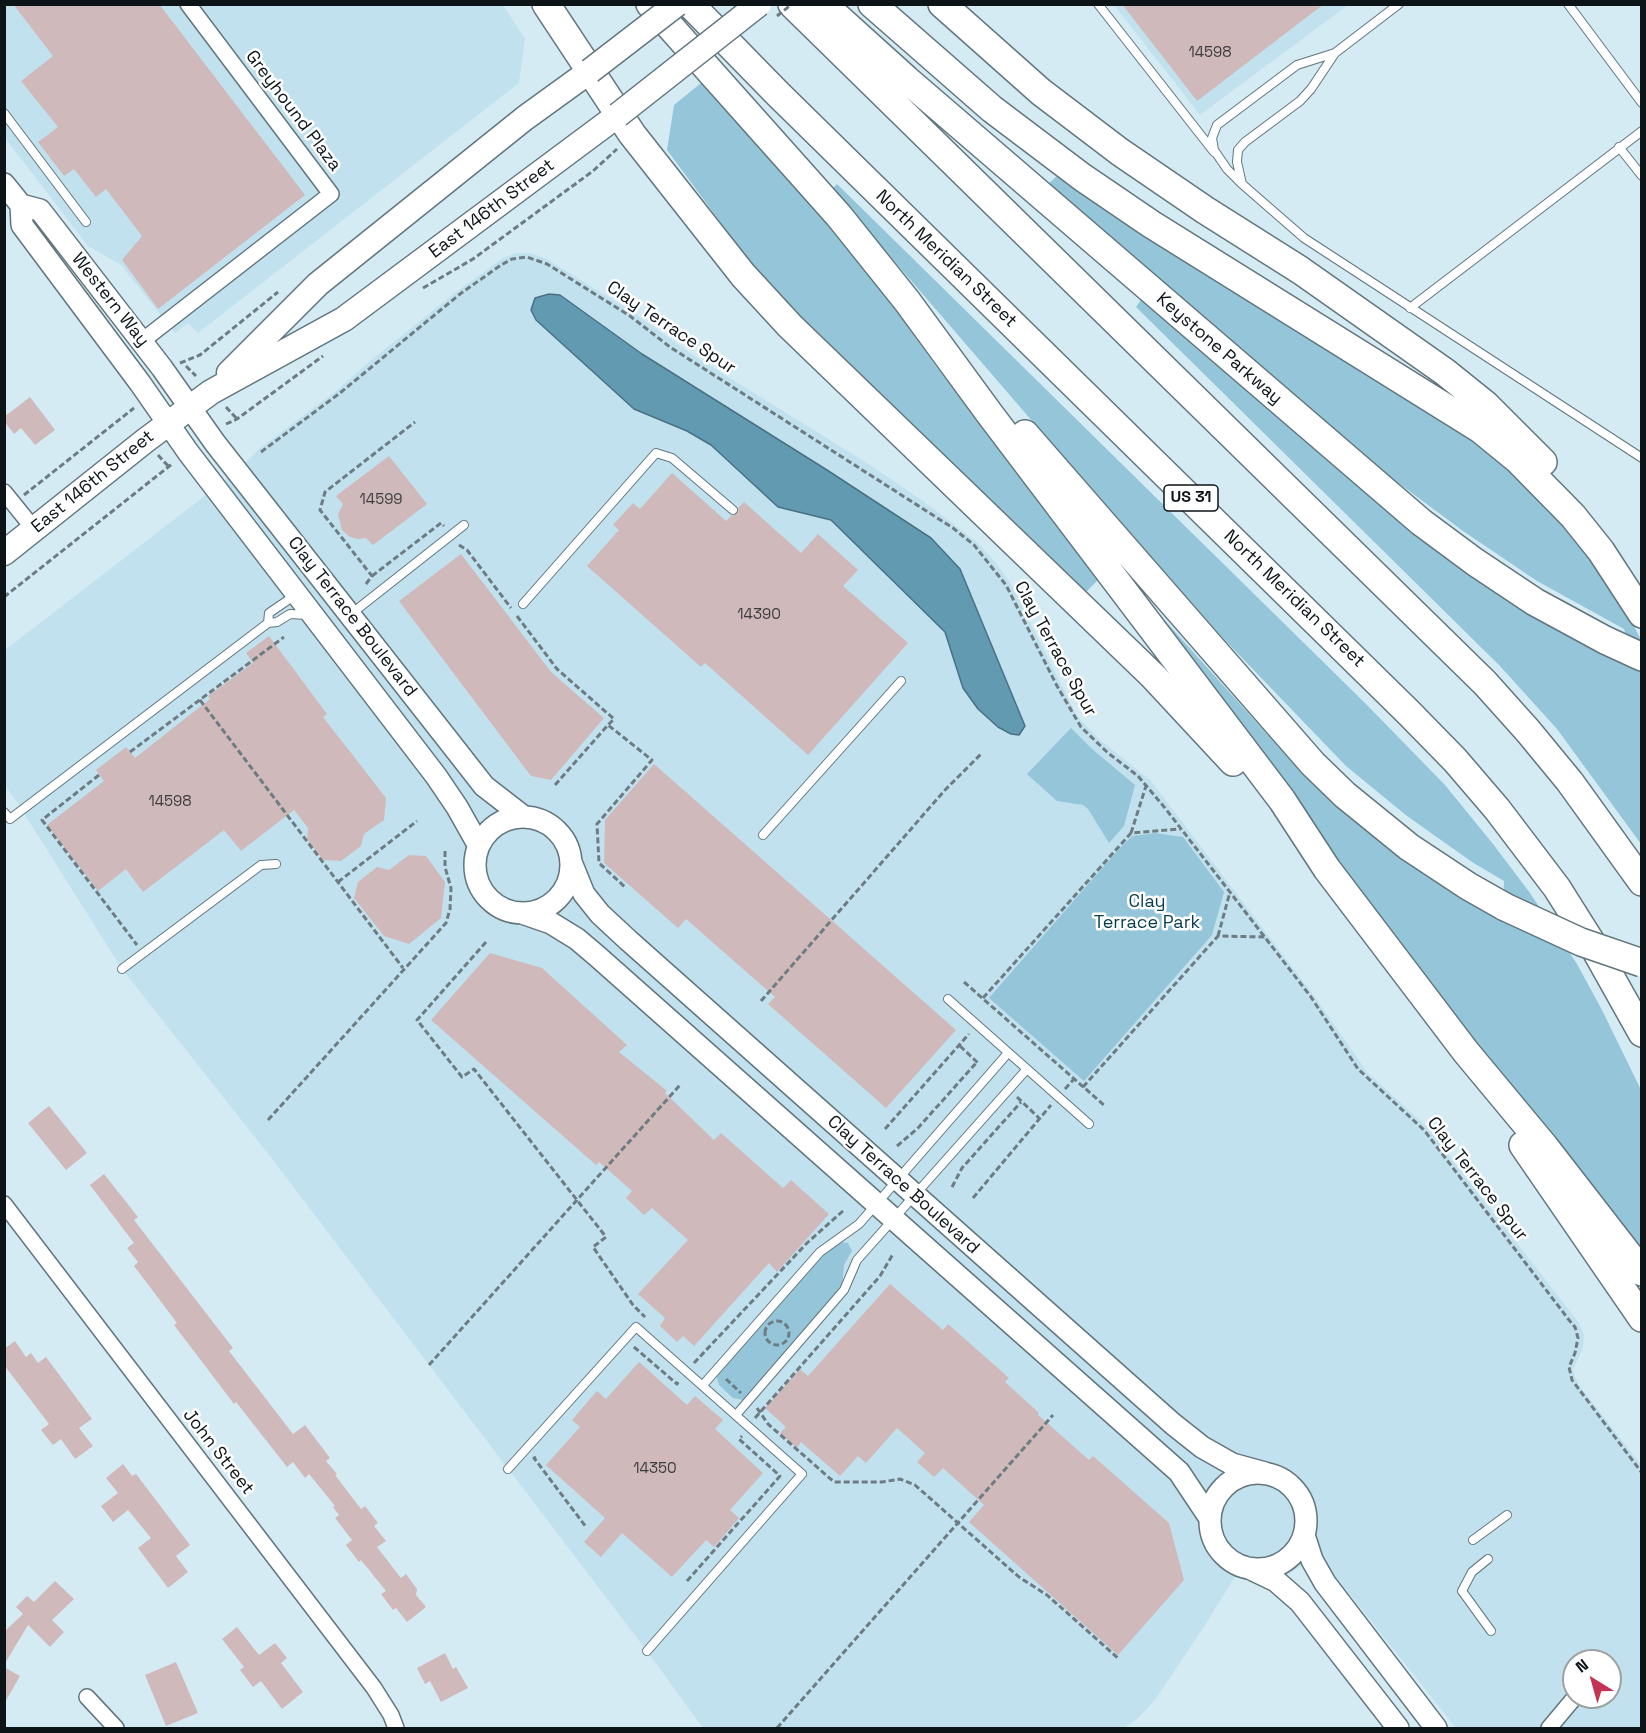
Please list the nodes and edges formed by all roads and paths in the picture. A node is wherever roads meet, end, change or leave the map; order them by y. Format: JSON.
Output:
{"nodes":[{"id":1,"x":188,"y":4,"type":"edge"},
{"id":2,"x":546,"y":4,"type":"edge"},
{"id":3,"x":650,"y":4,"type":"edge"},
{"id":4,"x":677,"y":4,"type":"edge"},
{"id":5,"x":690,"y":4,"type":"edge"},
{"id":6,"x":759,"y":4,"type":"edge"},
{"id":7,"x":792,"y":4,"type":"edge"},
{"id":8,"x":823,"y":4,"type":"edge"},
{"id":9,"x":872,"y":4,"type":"edge"},
{"id":10,"x":942,"y":4,"type":"edge"},
{"id":11,"x":1098,"y":4,"type":"edge"},
{"id":12,"x":1399,"y":4,"type":"edge"},
{"id":13,"x":1568,"y":4,"type":"edge"},
{"id":14,"x":1335,"y":53,"type":"junction"},
{"id":15,"x":590,"y":71,"type":"junction"},
{"id":16,"x":1641,"y":103,"type":"edge"},
{"id":17,"x":4,"y":113,"type":"edge"},
{"id":18,"x":618,"y":115,"type":"junction"},
{"id":19,"x":1641,"y":131,"type":"edge"},
{"id":20,"x":1619,"y":147,"type":"junction"},
{"id":21,"x":614,"y":153,"type":"dead end"},
{"id":22,"x":1227,"y":169,"type":"junction"},
{"id":23,"x":1641,"y":176,"type":"edge"},
{"id":24,"x":4,"y":184,"type":"edge"},
{"id":25,"x":1242,"y":184,"type":"junction"},
{"id":26,"x":21,"y":205,"type":"junction"},
{"id":27,"x":86,"y":222,"type":"dead end"},
{"id":28,"x":418,"y":291,"type":"dead end"},
{"id":29,"x":907,"y":301,"type":"junction"},
{"id":30,"x":1410,"y":308,"type":"junction"},
{"id":31,"x":142,"y":341,"type":"junction"},
{"id":32,"x":327,"y":353,"type":"dead end"},
{"id":33,"x":211,"y":392,"type":"junction"},
{"id":34,"x":190,"y":407,"type":"junction"},
{"id":35,"x":126,"y":416,"type":"dead end"},
{"id":36,"x":237,"y":419,"type":"dead end"},
{"id":37,"x":415,"y":422,"type":"dead end"},
{"id":38,"x":168,"y":423,"type":"junction"},
{"id":39,"x":261,"y":452,"type":"dead end"},
{"id":40,"x":1641,"y":458,"type":"edge"},
{"id":41,"x":169,"y":467,"type":"dead end"},
{"id":42,"x":36,"y":485,"type":"dead end"},
{"id":43,"x":4,"y":492,"type":"edge"},
{"id":44,"x":733,"y":510,"type":"dead end"},
{"id":45,"x":464,"y":525,"type":"dead end"},
{"id":46,"x":34,"y":529,"type":"junction"},
{"id":47,"x":459,"y":545,"type":"dead end"},
{"id":48,"x":4,"y":553,"type":"edge"},
{"id":49,"x":366,"y":584,"type":"dead end"},
{"id":50,"x":296,"y":594,"type":"junction"},
{"id":51,"x":4,"y":597,"type":"edge"},
{"id":52,"x":1641,"y":601,"type":"edge"},
{"id":53,"x":523,"y":604,"type":"dead end"},
{"id":54,"x":1641,"y":614,"type":"edge"},
{"id":55,"x":312,"y":615,"type":"junction"},
{"id":56,"x":350,"y":615,"type":"junction"},
{"id":57,"x":268,"y":623,"type":"junction"},
{"id":58,"x":285,"y":637,"type":"dead end"},
{"id":59,"x":1641,"y":657,"type":"edge"},
{"id":60,"x":902,"y":681,"type":"dead end"},
{"id":61,"x":200,"y":700,"type":"junction"},
{"id":62,"x":429,"y":714,"type":"junction"},
{"id":63,"x":608,"y":725,"type":"junction"},
{"id":64,"x":130,"y":752,"type":"dead end"},
{"id":65,"x":981,"y":754,"type":"dead end"},
{"id":66,"x":99,"y":775,"type":"dead end"},
{"id":67,"x":555,"y":785,"type":"dead end"},
{"id":68,"x":1146,"y":786,"type":"junction"},
{"id":69,"x":4,"y":812,"type":"edge"},
{"id":70,"x":524,"y":817,"type":"junction"},
{"id":71,"x":417,"y":821,"type":"dead end"},
{"id":72,"x":1181,"y":829,"type":"junction"},
{"id":73,"x":1131,"y":833,"type":"junction"},
{"id":74,"x":763,"y":835,"type":"dead end"},
{"id":75,"x":479,"y":846,"type":"junction"},
{"id":76,"x":445,"y":848,"type":"dead end"},
{"id":77,"x":571,"y":862,"type":"junction"},
{"id":78,"x":276,"y":864,"type":"dead end"},
{"id":79,"x":1327,"y":869,"type":"junction"},
{"id":80,"x":338,"y":882,"type":"junction"},
{"id":81,"x":1641,"y":882,"type":"edge"},
{"id":82,"x":626,"y":888,"type":"dead end"},
{"id":83,"x":1230,"y":892,"type":"junction"},
{"id":84,"x":522,"y":913,"type":"junction"},
{"id":85,"x":1218,"y":936,"type":"junction"},
{"id":86,"x":1266,"y":937,"type":"junction"},
{"id":87,"x":486,"y":942,"type":"dead end"},
{"id":88,"x":143,"y":953,"type":"junction"},
{"id":89,"x":1641,"y":963,"type":"edge"},
{"id":90,"x":403,"y":968,"type":"junction"},
{"id":91,"x":122,"y":969,"type":"dead end"},
{"id":92,"x":964,"y":982,"type":"dead end"},
{"id":93,"x":983,"y":998,"type":"junction"},
{"id":94,"x":948,"y":999,"type":"dead end"},
{"id":95,"x":761,"y":1001,"type":"dead end"},
{"id":96,"x":977,"y":1025,"type":"junction"},
{"id":97,"x":1641,"y":1033,"type":"edge"},
{"id":98,"x":1466,"y":1052,"type":"junction"},
{"id":99,"x":1008,"y":1053,"type":"junction"},
{"id":100,"x":977,"y":1062,"type":"dead end"},
{"id":101,"x":1027,"y":1069,"type":"junction"},
{"id":102,"x":680,"y":1085,"type":"dead end"},
{"id":103,"x":1083,"y":1087,"type":"junction"},
{"id":104,"x":1058,"y":1097,"type":"junction"},
{"id":105,"x":1021,"y":1102,"type":"dead end"},
{"id":106,"x":1105,"y":1106,"type":"dead end"},
{"id":107,"x":268,"y":1120,"type":"dead end"},
{"id":108,"x":1089,"y":1124,"type":"dead end"},
{"id":109,"x":885,"y":1129,"type":"dead end"},
{"id":110,"x":897,"y":1146,"type":"dead end"},
{"id":111,"x":898,"y":1181,"type":"junction"},
{"id":112,"x":952,"y":1186,"type":"dead end"},
{"id":113,"x":916,"y":1197,"type":"junction"},
{"id":114,"x":973,"y":1198,"type":"dead end"},
{"id":115,"x":577,"y":1200,"type":"junction"},
{"id":116,"x":4,"y":1203,"type":"edge"},
{"id":117,"x":877,"y":1204,"type":"junction"},
{"id":118,"x":894,"y":1220,"type":"junction"},
{"id":119,"x":893,"y":1254,"type":"dead end"},
{"id":120,"x":1641,"y":1272,"type":"edge"},
{"id":121,"x":1641,"y":1317,"type":"edge"},
{"id":122,"x":648,"y":1319,"type":"dead end"},
{"id":123,"x":788,"y":1335,"type":"joint"},
{"id":124,"x":688,"y":1354,"type":"dead end"},
{"id":125,"x":429,"y":1365,"type":"dead end"},
{"id":126,"x":716,"y":1370,"type":"junction"},
{"id":127,"x":703,"y":1385,"type":"junction"},
{"id":128,"x":748,"y":1400,"type":"junction"},
{"id":129,"x":760,"y":1411,"type":"junction"},
{"id":130,"x":1053,"y":1414,"type":"dead end"},
{"id":131,"x":736,"y":1415,"type":"junction"},
{"id":132,"x":749,"y":1426,"type":"junction"},
{"id":133,"x":508,"y":1469,"type":"dead end"},
{"id":134,"x":1264,"y":1473,"type":"junction"},
{"id":135,"x":1641,"y":1473,"type":"edge"},
{"id":136,"x":1507,"y":1515,"type":"dead end"},
{"id":137,"x":1209,"y":1517,"type":"junction"},
{"id":138,"x":958,"y":1523,"type":"junction"},
{"id":139,"x":1304,"y":1535,"type":"junction"},
{"id":140,"x":1473,"y":1540,"type":"dead end"},
{"id":141,"x":1488,"y":1559,"type":"dead end"},
{"id":142,"x":1250,"y":1569,"type":"junction"},
{"id":143,"x":687,"y":1581,"type":"dead end"},
{"id":144,"x":1491,"y":1631,"type":"dead end"},
{"id":145,"x":647,"y":1651,"type":"dead end"},
{"id":146,"x":1119,"y":1659,"type":"dead end"},
{"id":147,"x":87,"y":1698,"type":"dead end"},
{"id":148,"x":1565,"y":1709,"type":"edge"},
{"id":149,"x":116,"y":1728,"type":"edge"},
{"id":150,"x":396,"y":1728,"type":"edge"},
{"id":151,"x":777,"y":1728,"type":"edge"},
{"id":152,"x":1398,"y":1728,"type":"edge"},
{"id":153,"x":1437,"y":1728,"type":"edge"},
{"id":154,"x":1549,"y":1728,"type":"edge"}],
"edges":[{"from":1,"to":31,"type":"street","name":"Greyhound Plaza"},
{"from":2,"to":15,"type":"highway"},
{"from":3,"to":29,"type":"highway"},
{"from":4,"to":15,"type":"main road","name":"East 146th Street","bridge":true},
{"from":5,"to":97,"type":"highway","name":"North Meridian Street","number":"US 31"},
{"from":6,"to":18,"type":"main road","name":"East 146th Street","bridge":true},
{"from":7,"to":81,"type":"highway"},
{"from":8,"to":59,"type":"highway","name":"Keystone Parkway"},
{"from":9,"to":54,"type":"highway"},
{"from":10,"to":52,"type":"highway"},
{"from":11,"to":22,"type":"lane"},
{"from":12,"to":14,"type":"lane"},
{"from":13,"to":16,"type":"lane"},
{"from":14,"to":22,"type":"lane"},
{"from":14,"to":25,"type":"lane"},
{"from":15,"to":18,"type":"highway"},
{"from":15,"to":33,"type":"main road","name":"East 146th Street"},
{"from":17,"to":27,"type":"lane"},
{"from":18,"to":33,"type":"main road","name":"East 146th Street"},
{"from":18,"to":79,"type":"highway"},
{"from":19,"to":20,"type":"lane"},
{"from":20,"to":23,"type":"lane"},
{"from":20,"to":30,"type":"lane"},
{"from":21,"to":28,"type":"path"},
{"from":22,"to":25,"type":"lane"},
{"from":24,"to":26,"type":"street","name":"Western Way"},
{"from":25,"to":30,"type":"lane"},
{"from":26,"to":31,"type":"street","name":"Western Way"},
{"from":26,"to":38,"type":"street","name":"Western Way"},
{"from":29,"to":79,"type":"highway"},
{"from":29,"to":89,"type":"highway","bridge":true},
{"from":30,"to":40,"type":"lane"},
{"from":31,"to":34,"type":"street","name":"Western Way"},
{"from":32,"to":36,"type":"path"},
{"from":33,"to":34,"type":"main road","name":"East 146th Street"},
{"from":34,"to":38,"type":"main road","name":"East 146th Street"},
{"from":34,"to":56,"type":"street","name":"Clay Terrace Boulevard"},
{"from":35,"to":42,"type":"path"},
{"from":37,"to":49,"type":"path"},
{"from":38,"to":46,"type":"main road","name":"East 146th Street"},
{"from":38,"to":50,"type":"street","name":"Clay Terrace Boulevard"},
{"from":39,"to":68,"type":"path","name":"Clay Terrace Spur"},
{"from":41,"to":51,"type":"path"},
{"from":43,"to":46,"type":"street"},
{"from":44,"to":53,"type":"lane"},
{"from":45,"to":56,"type":"lane"},
{"from":46,"to":48,"type":"main road","name":"East 146th Street"},
{"from":47,"to":63,"type":"path"},
{"from":50,"to":55,"type":"street","name":"Clay Terrace Boulevard"},
{"from":50,"to":57,"type":"lane"},
{"from":50,"to":62,"type":"street"},
{"from":55,"to":57,"type":"lane"},
{"from":55,"to":75,"type":"street","name":"Clay Terrace Boulevard"},
{"from":56,"to":62,"type":"street","name":"Clay Terrace Boulevard"},
{"from":57,"to":69,"type":"lane"},
{"from":58,"to":61,"type":"path"},
{"from":60,"to":74,"type":"lane"},
{"from":61,"to":64,"type":"path"},
{"from":61,"to":80,"type":"path"},
{"from":62,"to":70,"type":"street","name":"Clay Terrace Boulevard"},
{"from":63,"to":67,"type":"path"},
{"from":63,"to":82,"type":"path"},
{"from":65,"to":95,"type":"path"},
{"from":66,"to":88,"type":"path"},
{"from":68,"to":72,"type":"path","name":"Clay Terrace Spur"},
{"from":68,"to":73,"type":"path"},
{"from":70,"to":75,"type":"street"},
{"from":70,"to":77,"type":"street"},
{"from":71,"to":80,"type":"path"},
{"from":72,"to":73,"type":"path"},
{"from":72,"to":83,"type":"path","name":"Clay Terrace Spur"},
{"from":73,"to":93,"type":"path"},
{"from":75,"to":84,"type":"street"},
{"from":76,"to":90,"type":"path"},
{"from":77,"to":84,"type":"street"},
{"from":77,"to":111,"type":"street","name":"Clay Terrace Boulevard"},
{"from":78,"to":88,"type":"lane"},
{"from":79,"to":98,"type":"highway"},
{"from":80,"to":90,"type":"path"},
{"from":83,"to":85,"type":"path"},
{"from":83,"to":86,"type":"path","name":"Clay Terrace Spur"},
{"from":84,"to":117,"type":"street","name":"Clay Terrace Boulevard"},
{"from":85,"to":86,"type":"path"},
{"from":85,"to":103,"type":"path"},
{"from":86,"to":135,"type":"path","name":"Clay Terrace Spur"},
{"from":87,"to":115,"type":"path"},
{"from":88,"to":91,"type":"lane"},
{"from":90,"to":107,"type":"path"},
{"from":92,"to":93,"type":"path"},
{"from":93,"to":103,"type":"path"},
{"from":94,"to":96,"type":"lane"},
{"from":96,"to":99,"type":"lane"},
{"from":96,"to":109,"type":"path"},
{"from":98,"to":120,"type":"highway"},
{"from":98,"to":121,"type":"highway"},
{"from":99,"to":101,"type":"lane"},
{"from":99,"to":111,"type":"lane"},
{"from":100,"to":110,"type":"path"},
{"from":101,"to":104,"type":"lane"},
{"from":101,"to":113,"type":"lane"},
{"from":102,"to":115,"type":"path"},
{"from":103,"to":106,"type":"path"},
{"from":104,"to":108,"type":"lane"},
{"from":104,"to":114,"type":"path"},
{"from":105,"to":112,"type":"path"},
{"from":111,"to":113,"type":"street","name":"Clay Terrace Boulevard"},
{"from":111,"to":117,"type":"lane"},
{"from":113,"to":118,"type":"lane"},
{"from":113,"to":134,"type":"street","name":"Clay Terrace Boulevard"},
{"from":115,"to":122,"type":"path"},
{"from":115,"to":125,"type":"path"},
{"from":116,"to":150,"type":"street","name":"John Street"},
{"from":117,"to":118,"type":"street","name":"Clay Terrace Boulevard"},
{"from":117,"to":126,"type":"lane"},
{"from":118,"to":128,"type":"lane"},
{"from":118,"to":137,"type":"street","name":"Clay Terrace Boulevard"},
{"from":119,"to":129,"type":"path"},
{"from":123,"to":123,"type":"path"},
{"from":124,"to":126,"type":"path"},
{"from":126,"to":127,"type":"lane"},
{"from":126,"to":128,"type":"path"},
{"from":127,"to":131,"type":"lane"},
{"from":127,"to":133,"type":"lane"},
{"from":128,"to":129,"type":"path"},
{"from":128,"to":131,"type":"lane"},
{"from":129,"to":132,"type":"path"},
{"from":129,"to":138,"type":"path"},
{"from":130,"to":138,"type":"path"},
{"from":131,"to":132,"type":"lane"},
{"from":132,"to":143,"type":"path"},
{"from":132,"to":145,"type":"lane"},
{"from":134,"to":137,"type":"street"},
{"from":134,"to":139,"type":"street"},
{"from":136,"to":140,"type":"lane"},
{"from":137,"to":142,"type":"street"},
{"from":138,"to":146,"type":"path"},
{"from":138,"to":151,"type":"path"},
{"from":139,"to":142,"type":"street"},
{"from":139,"to":153,"type":"street"},
{"from":141,"to":144,"type":"lane"},
{"from":142,"to":152,"type":"street"},
{"from":147,"to":149,"type":"street"},
{"from":148,"to":154,"type":"street"}]}
